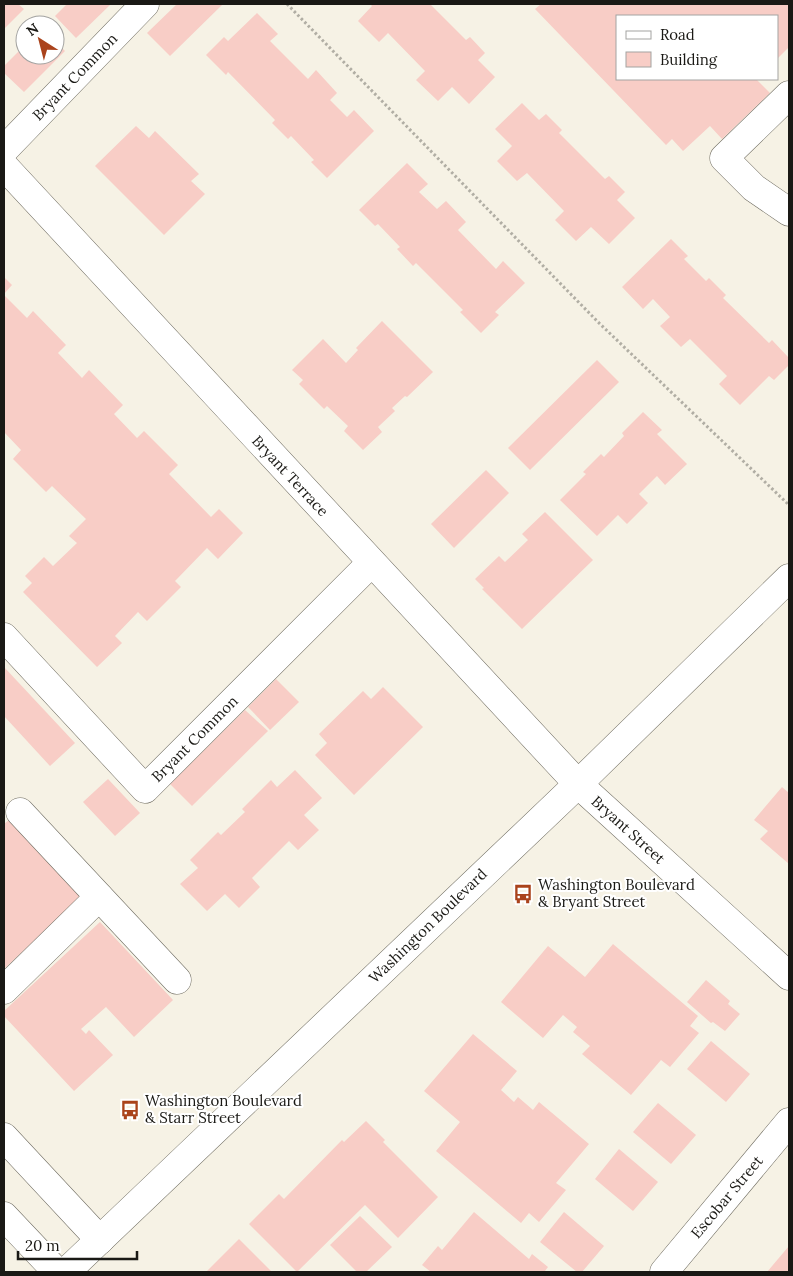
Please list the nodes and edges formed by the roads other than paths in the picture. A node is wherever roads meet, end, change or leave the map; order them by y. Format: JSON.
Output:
{"nodes":[{"id":1,"x":145,"y":4,"type":"edge"},
{"id":2,"x":789,"y":95,"type":"edge"},
{"id":3,"x":4,"y":150,"type":"edge"},
{"id":4,"x":4,"y":166,"type":"edge"},
{"id":5,"x":789,"y":212,"type":"edge"},
{"id":6,"x":371,"y":563,"type":"junction"},
{"id":7,"x":789,"y":578,"type":"edge"},
{"id":8,"x":4,"y":637,"type":"edge"},
{"id":9,"x":578,"y":784,"type":"junction"},
{"id":10,"x":20,"y":812,"type":"dead end"},
{"id":11,"x":100,"y":897,"type":"junction"},
{"id":12,"x":789,"y":976,"type":"edge"},
{"id":13,"x":177,"y":980,"type":"dead end"},
{"id":14,"x":4,"y":990,"type":"edge"},
{"id":15,"x":789,"y":1122,"type":"edge"},
{"id":16,"x":4,"y":1137,"type":"edge"},
{"id":17,"x":4,"y":1216,"type":"edge"},
{"id":18,"x":100,"y":1240,"type":"junction"},
{"id":19,"x":57,"y":1272,"type":"edge"},
{"id":20,"x":66,"y":1272,"type":"edge"},
{"id":21,"x":664,"y":1272,"type":"edge"}],
"edges":[{"from":1,"to":3,"type":"street","name":"Bryant Common"},
{"from":2,"to":5,"type":"street"},
{"from":4,"to":6,"type":"street","name":"Bryant Terrace"},
{"from":6,"to":8,"type":"street","name":"Bryant Common"},
{"from":6,"to":9,"type":"street","name":"Bryant Terrace"},
{"from":7,"to":9,"type":"street","name":"Washington Boulevard"},
{"from":9,"to":12,"type":"street","name":"Bryant Street"},
{"from":9,"to":18,"type":"street","name":"Washington Boulevard"},
{"from":10,"to":11,"type":"street"},
{"from":11,"to":13,"type":"street"},
{"from":11,"to":14,"type":"street"},
{"from":15,"to":21,"type":"street","name":"Escobar Street"},
{"from":16,"to":18,"type":"street"},
{"from":17,"to":19,"type":"street"},
{"from":18,"to":20,"type":"street","name":"Washington Boulevard"}]}
